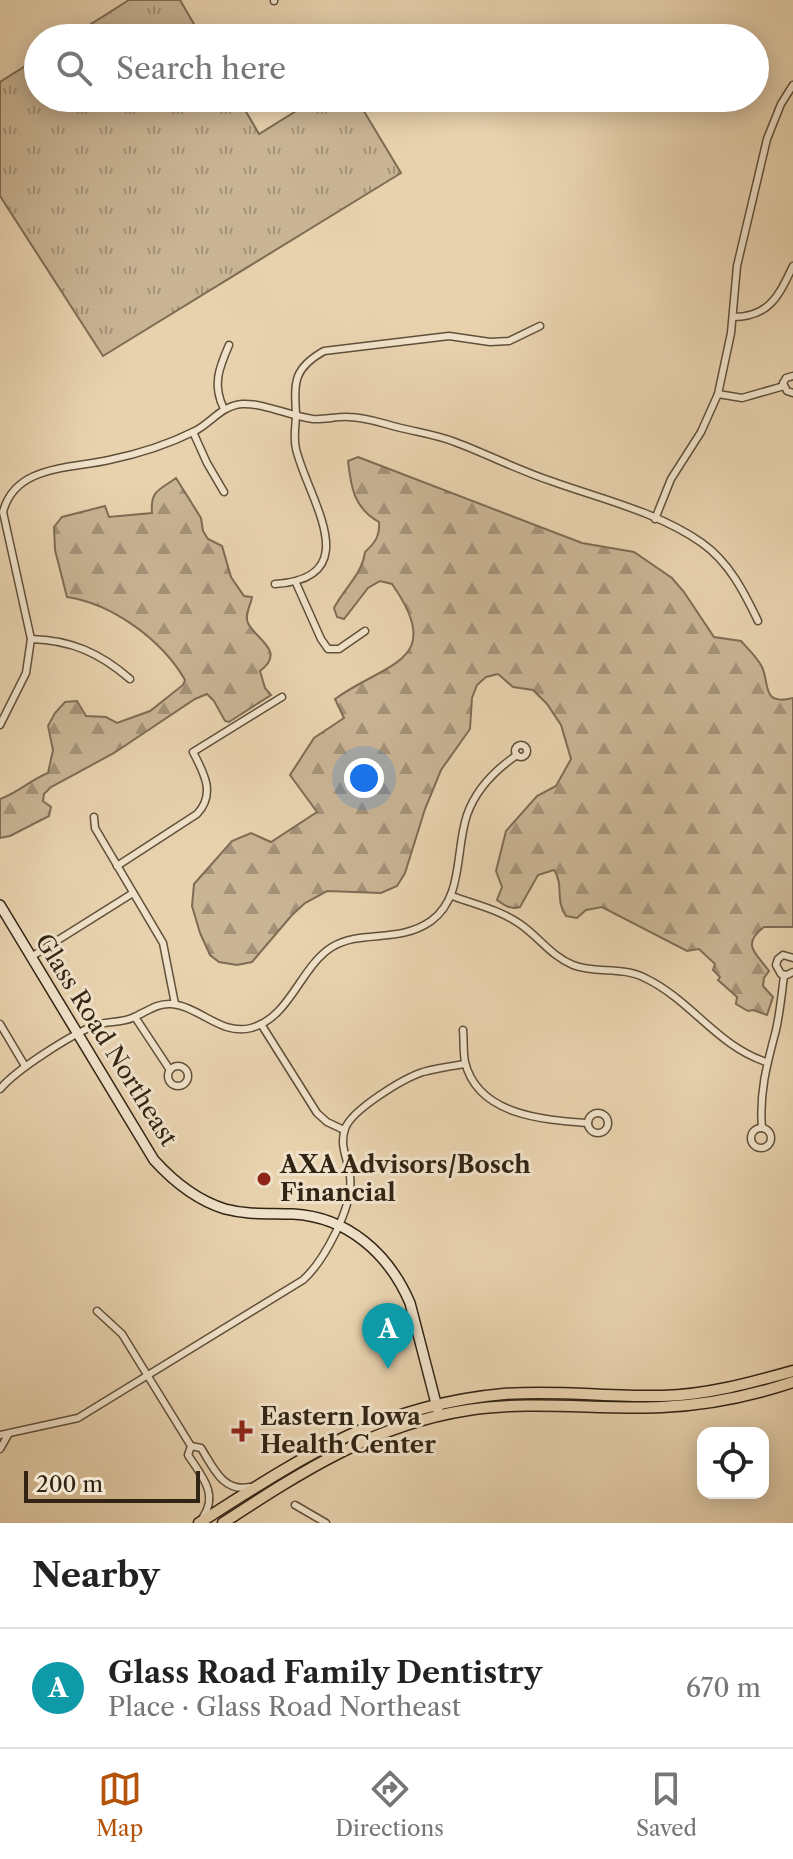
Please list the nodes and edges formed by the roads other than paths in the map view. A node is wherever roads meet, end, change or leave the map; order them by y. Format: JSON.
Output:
{"nodes":[{"id":1,"x":793,"y":85,"type":"edge"},
{"id":2,"x":793,"y":266,"type":"edge"},
{"id":3,"x":733,"y":317,"type":"junction"},
{"id":4,"x":540,"y":326,"type":"dead end"},
{"id":5,"x":229,"y":345,"type":"dead end"},
{"id":6,"x":793,"y":376,"type":"edge"},
{"id":7,"x":784,"y":386,"type":"junction"},
{"id":8,"x":793,"y":393,"type":"edge"},
{"id":9,"x":718,"y":394,"type":"junction"},
{"id":10,"x":224,"y":409,"type":"junction"},
{"id":11,"x":296,"y":415,"type":"junction"},
{"id":12,"x":193,"y":432,"type":"junction"},
{"id":13,"x":224,"y":492,"type":"dead end"},
{"id":14,"x":655,"y":519,"type":"junction"},
{"id":15,"x":2,"y":525,"type":"edge"},
{"id":16,"x":296,"y":583,"type":"junction"},
{"id":17,"x":275,"y":584,"type":"dead end"},
{"id":18,"x":758,"y":621,"type":"dead end"},
{"id":19,"x":365,"y":631,"type":"dead end"},
{"id":20,"x":31,"y":639,"type":"junction"},
{"id":21,"x":130,"y":679,"type":"dead end"},
{"id":22,"x":282,"y":697,"type":"dead end"},
{"id":23,"x":0,"y":725,"type":"edge"},
{"id":24,"x":517,"y":755,"type":"dead end"},
{"id":25,"x":94,"y":817,"type":"dead end"},
{"id":26,"x":117,"y":866,"type":"junction"},
{"id":27,"x":133,"y":893,"type":"junction"},
{"id":28,"x":452,"y":896,"type":"junction"},
{"id":29,"x":0,"y":905,"type":"edge"},
{"id":30,"x":31,"y":957,"type":"junction"},
{"id":31,"x":793,"y":958,"type":"edge"},
{"id":32,"x":793,"y":972,"type":"edge"},
{"id":33,"x":784,"y":975,"type":"junction"},
{"id":34,"x":175,"y":1004,"type":"junction"},
{"id":35,"x":135,"y":1017,"type":"junction"},
{"id":36,"x":0,"y":1024,"type":"edge"},
{"id":37,"x":261,"y":1024,"type":"junction"},
{"id":38,"x":463,"y":1030,"type":"dead end"},
{"id":39,"x":78,"y":1035,"type":"junction"},
{"id":40,"x":766,"y":1062,"type":"junction"},
{"id":41,"x":465,"y":1064,"type":"junction"},
{"id":42,"x":25,"y":1066,"type":"junction"},
{"id":43,"x":170,"y":1070,"type":"dead end"},
{"id":44,"x":0,"y":1089,"type":"edge"},
{"id":45,"x":588,"y":1123,"type":"dead end"},
{"id":46,"x":762,"y":1128,"type":"dead end"},
{"id":47,"x":344,"y":1130,"type":"junction"},
{"id":48,"x":338,"y":1224,"type":"junction"},
{"id":49,"x":97,"y":1311,"type":"dead end"},
{"id":50,"x":793,"y":1371,"type":"edge"},
{"id":51,"x":149,"y":1375,"type":"junction"},
{"id":52,"x":793,"y":1382,"type":"edge"},
{"id":53,"x":609,"y":1395,"type":"junction"},
{"id":54,"x":582,"y":1406,"type":"junction"},
{"id":55,"x":438,"y":1410,"type":"junction"},
{"id":56,"x":4,"y":1435,"type":"edge"},
{"id":57,"x":191,"y":1446,"type":"junction"},
{"id":58,"x":0,"y":1449,"type":"edge"},
{"id":59,"x":270,"y":1478,"type":"junction"},
{"id":60,"x":295,"y":1505,"type":"dead end"},
{"id":61,"x":198,"y":1523,"type":"edge"},
{"id":62,"x":223,"y":1523,"type":"edge"},
{"id":63,"x":326,"y":1523,"type":"edge"}],
"edges":[{"from":1,"to":3,"type":"street"},
{"from":2,"to":3,"type":"street"},
{"from":3,"to":9,"type":"street"},
{"from":4,"to":11,"type":"street"},
{"from":5,"to":10,"type":"street"},
{"from":6,"to":7,"type":"street"},
{"from":7,"to":8,"type":"street"},
{"from":7,"to":9,"type":"street"},
{"from":9,"to":14,"type":"street"},
{"from":10,"to":11,"type":"street"},
{"from":10,"to":12,"type":"street"},
{"from":11,"to":14,"type":"street"},
{"from":11,"to":16,"type":"street"},
{"from":12,"to":13,"type":"street"},
{"from":12,"to":15,"type":"street"},
{"from":14,"to":18,"type":"street"},
{"from":15,"to":20,"type":"street"},
{"from":16,"to":17,"type":"street"},
{"from":16,"to":19,"type":"street"},
{"from":20,"to":21,"type":"street"},
{"from":20,"to":23,"type":"street"},
{"from":22,"to":26,"type":"street"},
{"from":24,"to":28,"type":"street"},
{"from":25,"to":26,"type":"street"},
{"from":26,"to":27,"type":"street"},
{"from":27,"to":30,"type":"street"},
{"from":27,"to":34,"type":"street"},
{"from":28,"to":37,"type":"street"},
{"from":28,"to":40,"type":"street"},
{"from":29,"to":30,"type":"street","name":"Glass Road Northeast"},
{"from":30,"to":39,"type":"street","name":"Glass Road Northeast"},
{"from":31,"to":33,"type":"street"},
{"from":32,"to":33,"type":"street"},
{"from":33,"to":40,"type":"street"},
{"from":34,"to":35,"type":"street"},
{"from":34,"to":37,"type":"street"},
{"from":35,"to":39,"type":"street"},
{"from":35,"to":43,"type":"street"},
{"from":36,"to":42,"type":"street"},
{"from":37,"to":47,"type":"street"},
{"from":38,"to":41,"type":"street"},
{"from":39,"to":42,"type":"street"},
{"from":39,"to":48,"type":"street","name":"Glass Road Northeast"},
{"from":40,"to":46,"type":"street"},
{"from":41,"to":45,"type":"street"},
{"from":41,"to":47,"type":"street"},
{"from":42,"to":44,"type":"street"},
{"from":47,"to":48,"type":"street"},
{"from":48,"to":51,"type":"street"},
{"from":48,"to":55,"type":"street","name":"Glass Road Northeast"},
{"from":49,"to":51,"type":"street"},
{"from":50,"to":53,"type":"main road"},
{"from":51,"to":56,"type":"street"},
{"from":51,"to":57,"type":"street"},
{"from":52,"to":54,"type":"main road"},
{"from":53,"to":54,"type":"main road"},
{"from":53,"to":55,"type":"main road"},
{"from":54,"to":55,"type":"main road"},
{"from":55,"to":59,"type":"main road"},
{"from":55,"to":62,"type":"main road"},
{"from":56,"to":58,"type":"street"},
{"from":57,"to":59,"type":"street"},
{"from":57,"to":61,"type":"street"},
{"from":59,"to":61,"type":"main road"},
{"from":60,"to":63,"type":"street"}]}
